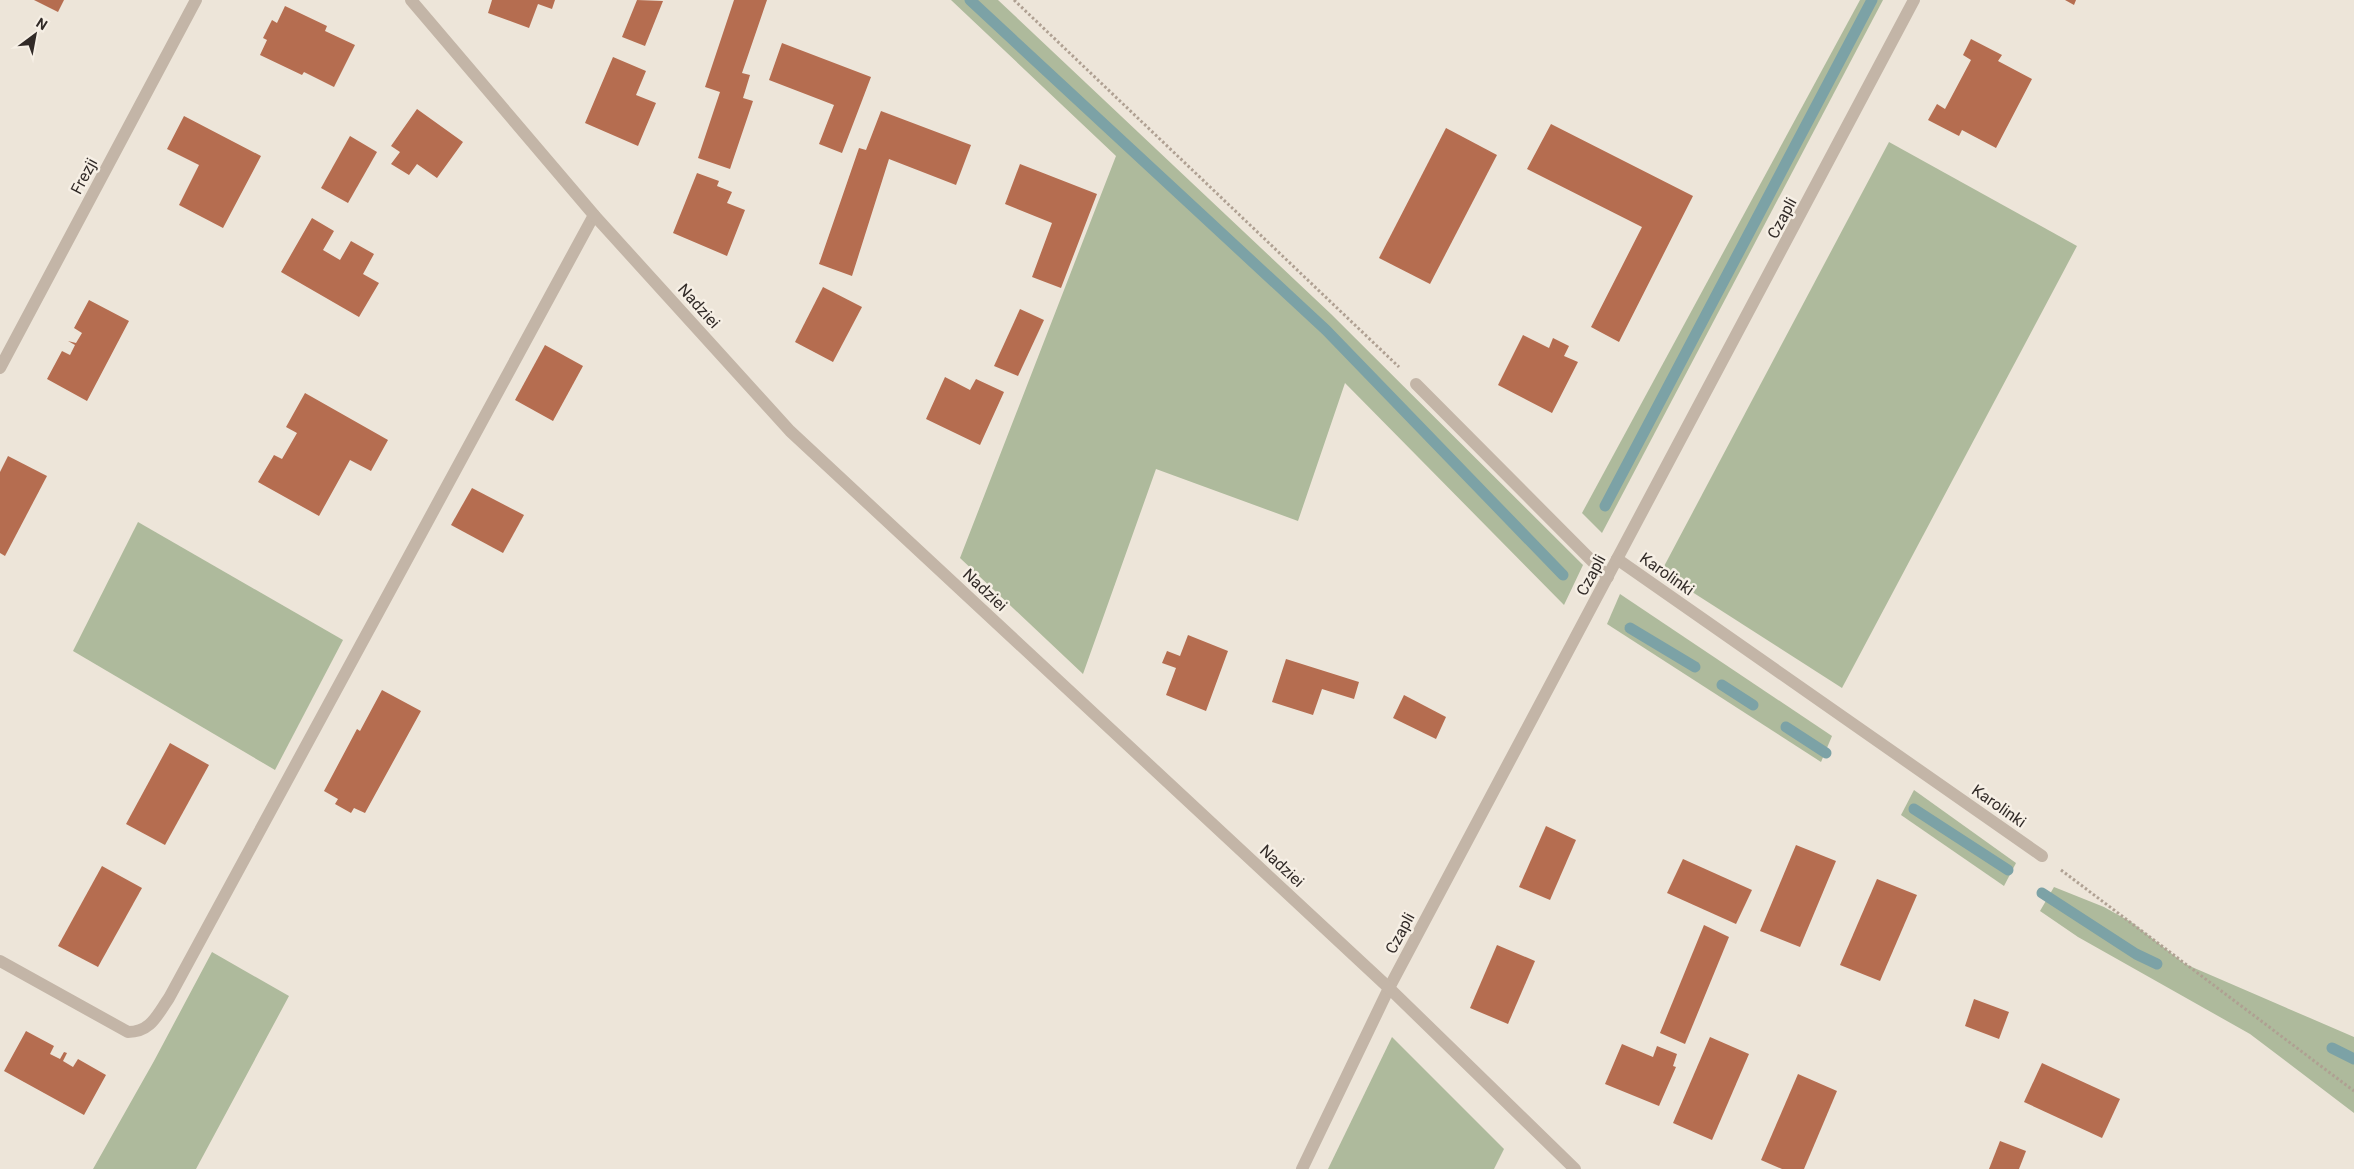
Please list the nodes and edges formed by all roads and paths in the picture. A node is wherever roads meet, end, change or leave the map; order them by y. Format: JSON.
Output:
{"nodes":[{"id":1,"x":196,"y":0,"type":"edge"},
{"id":2,"x":410,"y":0,"type":"edge"},
{"id":3,"x":1014,"y":0,"type":"edge"},
{"id":4,"x":1914,"y":0,"type":"edge"},
{"id":5,"x":594,"y":215,"type":"junction"},
{"id":6,"x":0,"y":368,"type":"edge"},
{"id":7,"x":1416,"y":384,"type":"joint"},
{"id":8,"x":1617,"y":560,"type":"junction"},
{"id":9,"x":1608,"y":577,"type":"junction"},
{"id":10,"x":2042,"y":856,"type":"joint"},
{"id":11,"x":0,"y":961,"type":"edge"},
{"id":12,"x":1389,"y":988,"type":"junction"},
{"id":13,"x":2354,"y":1091,"type":"edge"},
{"id":14,"x":1302,"y":1169,"type":"edge"},
{"id":15,"x":1575,"y":1169,"type":"edge"}],
"edges":[{"from":1,"to":6,"type":"street","name":"Frezji"},
{"from":2,"to":5,"type":"street","name":"Nadziei"},
{"from":3,"to":7,"type":"path"},
{"from":4,"to":8,"type":"street","name":"Czapli"},
{"from":5,"to":11,"type":"street"},
{"from":5,"to":12,"type":"street","name":"Nadziei"},
{"from":7,"to":9,"type":"street"},
{"from":8,"to":9,"type":"street","name":"Czapli"},
{"from":8,"to":10,"type":"street","name":"Karolinki"},
{"from":9,"to":12,"type":"street","name":"Czapli"},
{"from":10,"to":13,"type":"path"},
{"from":12,"to":14,"type":"street","name":"Czapli"},
{"from":12,"to":15,"type":"street","name":"Nadziei"}]}
